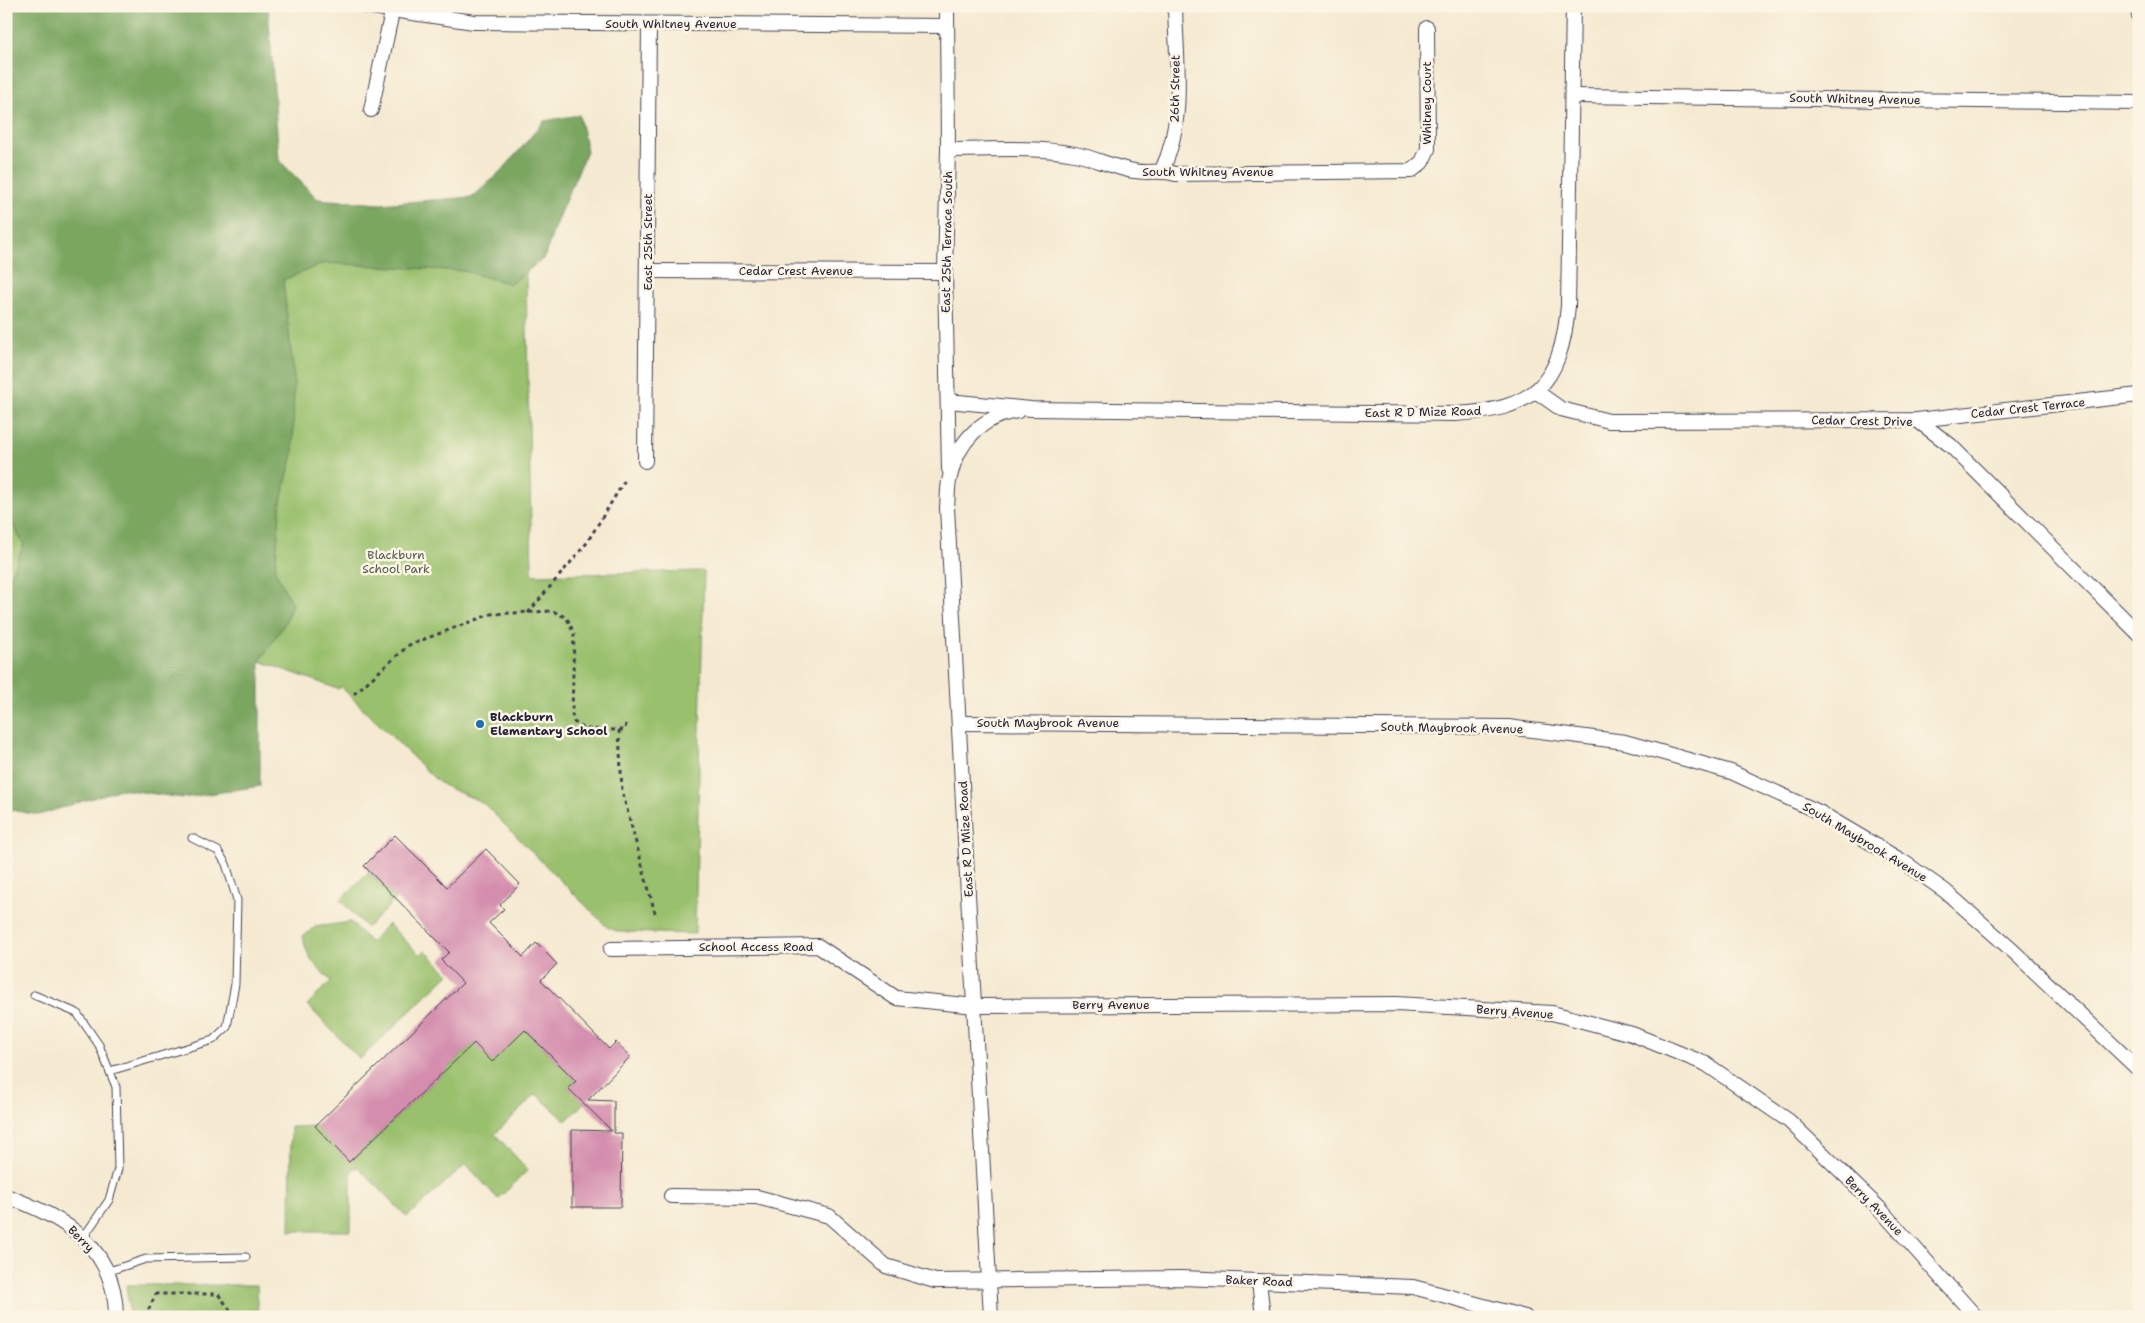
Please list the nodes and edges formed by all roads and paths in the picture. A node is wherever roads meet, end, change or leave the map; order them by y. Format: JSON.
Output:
{"nodes":[{"id":1,"x":365,"y":6,"type":"edge"},
{"id":2,"x":947,"y":6,"type":"edge"},
{"id":3,"x":1176,"y":6,"type":"edge"},
{"id":4,"x":1573,"y":6,"type":"edge"},
{"id":5,"x":2137,"y":6,"type":"edge"},
{"id":6,"x":392,"y":12,"type":"junction"},
{"id":7,"x":2139,"y":16,"type":"edge"},
{"id":8,"x":649,"y":24,"type":"junction"},
{"id":9,"x":947,"y":26,"type":"junction"},
{"id":10,"x":1427,"y":28,"type":"dead end"},
{"id":11,"x":1572,"y":96,"type":"junction"},
{"id":12,"x":2139,"y":103,"type":"edge"},
{"id":13,"x":371,"y":110,"type":"dead end"},
{"id":14,"x":948,"y":150,"type":"junction"},
{"id":15,"x":1162,"y":170,"type":"junction"},
{"id":16,"x":1411,"y":171,"type":"joint"},
{"id":17,"x":648,"y":271,"type":"junction"},
{"id":18,"x":945,"y":272,"type":"junction"},
{"id":19,"x":1537,"y":392,"type":"junction"},
{"id":20,"x":2139,"y":395,"type":"edge"},
{"id":21,"x":948,"y":401,"type":"junction"},
{"id":22,"x":1031,"y":409,"type":"junction"},
{"id":23,"x":1917,"y":420,"type":"junction"},
{"id":24,"x":645,"y":461,"type":"dead end"},
{"id":25,"x":950,"y":477,"type":"junction"},
{"id":26,"x":625,"y":480,"type":"dead end"},
{"id":27,"x":527,"y":613,"type":"junction"},
{"id":28,"x":2139,"y":634,"type":"edge"},
{"id":29,"x":354,"y":694,"type":"dead end"},
{"id":30,"x":626,"y":723,"type":"dead end"},
{"id":31,"x":959,"y":723,"type":"junction"},
{"id":32,"x":619,"y":730,"type":"junction"},
{"id":33,"x":192,"y":838,"type":"dead end"},
{"id":34,"x":655,"y":913,"type":"dead end"},
{"id":35,"x":611,"y":949,"type":"dead end"},
{"id":36,"x":34,"y":995,"type":"dead end"},
{"id":37,"x":976,"y":1006,"type":"junction"},
{"id":38,"x":2139,"y":1070,"type":"edge"},
{"id":39,"x":110,"y":1071,"type":"junction"},
{"id":40,"x":6,"y":1196,"type":"edge"},
{"id":41,"x":671,"y":1196,"type":"dead end"},
{"id":42,"x":83,"y":1238,"type":"junction"},
{"id":43,"x":246,"y":1257,"type":"dead end"},
{"id":44,"x":106,"y":1272,"type":"junction"},
{"id":45,"x":989,"y":1279,"type":"junction"},
{"id":46,"x":1259,"y":1281,"type":"junction"},
{"id":47,"x":116,"y":1317,"type":"edge"},
{"id":48,"x":145,"y":1317,"type":"edge"},
{"id":49,"x":231,"y":1317,"type":"edge"},
{"id":50,"x":991,"y":1317,"type":"edge"},
{"id":51,"x":1263,"y":1317,"type":"edge"},
{"id":52,"x":1525,"y":1317,"type":"edge"},
{"id":53,"x":1976,"y":1317,"type":"edge"}],
"edges":[{"from":1,"to":6,"type":"street","name":"South Whitney Avenue"},
{"from":2,"to":9,"type":"street","name":"East 25th Terrace South"},
{"from":3,"to":15,"type":"street","name":"26th Street"},
{"from":4,"to":11,"type":"street"},
{"from":5,"to":7,"type":"street"},
{"from":6,"to":8,"type":"street","name":"South Whitney Avenue"},
{"from":6,"to":13,"type":"street"},
{"from":8,"to":9,"type":"street","name":"South Whitney Avenue"},
{"from":8,"to":17,"type":"street","name":"East 25th Street"},
{"from":9,"to":14,"type":"street","name":"East 25th Terrace South"},
{"from":10,"to":16,"type":"street","name":"Whitney Court"},
{"from":11,"to":12,"type":"street","name":"South Whitney Avenue"},
{"from":11,"to":19,"type":"street"},
{"from":14,"to":15,"type":"street","name":"South Whitney Avenue"},
{"from":14,"to":18,"type":"street","name":"East 25th Terrace South"},
{"from":15,"to":16,"type":"street","name":"South Whitney Avenue"},
{"from":17,"to":18,"type":"street","name":"Cedar Crest Avenue"},
{"from":17,"to":24,"type":"street","name":"East 25th Street"},
{"from":18,"to":21,"type":"street","name":"East 25th Terrace South"},
{"from":19,"to":22,"type":"street","name":"East R D Mize Road"},
{"from":19,"to":23,"type":"street","name":"Cedar Crest Drive"},
{"from":20,"to":23,"type":"street","name":"Cedar Crest Terrace"},
{"from":21,"to":22,"type":"street","name":"East R D Mize Road"},
{"from":21,"to":25,"type":"street","name":"East 25th Terrace South"},
{"from":22,"to":25,"type":"street","name":"East R D Mize Road"},
{"from":23,"to":28,"type":"street","name":"Cedar Crest Drive"},
{"from":25,"to":31,"type":"street","name":"East R D Mize Road"},
{"from":26,"to":27,"type":"path"},
{"from":27,"to":29,"type":"path"},
{"from":27,"to":32,"type":"path"},
{"from":30,"to":32,"type":"path"},
{"from":31,"to":37,"type":"street","name":"East R D Mize Road"},
{"from":31,"to":38,"type":"street","name":"South Maybrook Avenue"},
{"from":32,"to":34,"type":"path"},
{"from":33,"to":39,"type":"lane"},
{"from":35,"to":37,"type":"street","name":"School Access Road"},
{"from":36,"to":39,"type":"lane"},
{"from":37,"to":45,"type":"street","name":"East R D Mize Road"},
{"from":37,"to":53,"type":"street","name":"Berry Avenue"},
{"from":39,"to":42,"type":"lane"},
{"from":40,"to":42,"type":"street","name":"Berry"},
{"from":41,"to":45,"type":"street","name":"Baker Road"},
{"from":42,"to":44,"type":"street","name":"Berry"},
{"from":43,"to":44,"type":"lane"},
{"from":44,"to":47,"type":"street","name":"Berry"},
{"from":45,"to":46,"type":"street","name":"Baker Road"},
{"from":45,"to":50,"type":"street","name":"East R D Mize Road"},
{"from":46,"to":51,"type":"street"},
{"from":46,"to":52,"type":"street","name":"Baker Road"},
{"from":48,"to":49,"type":"path"}]}
